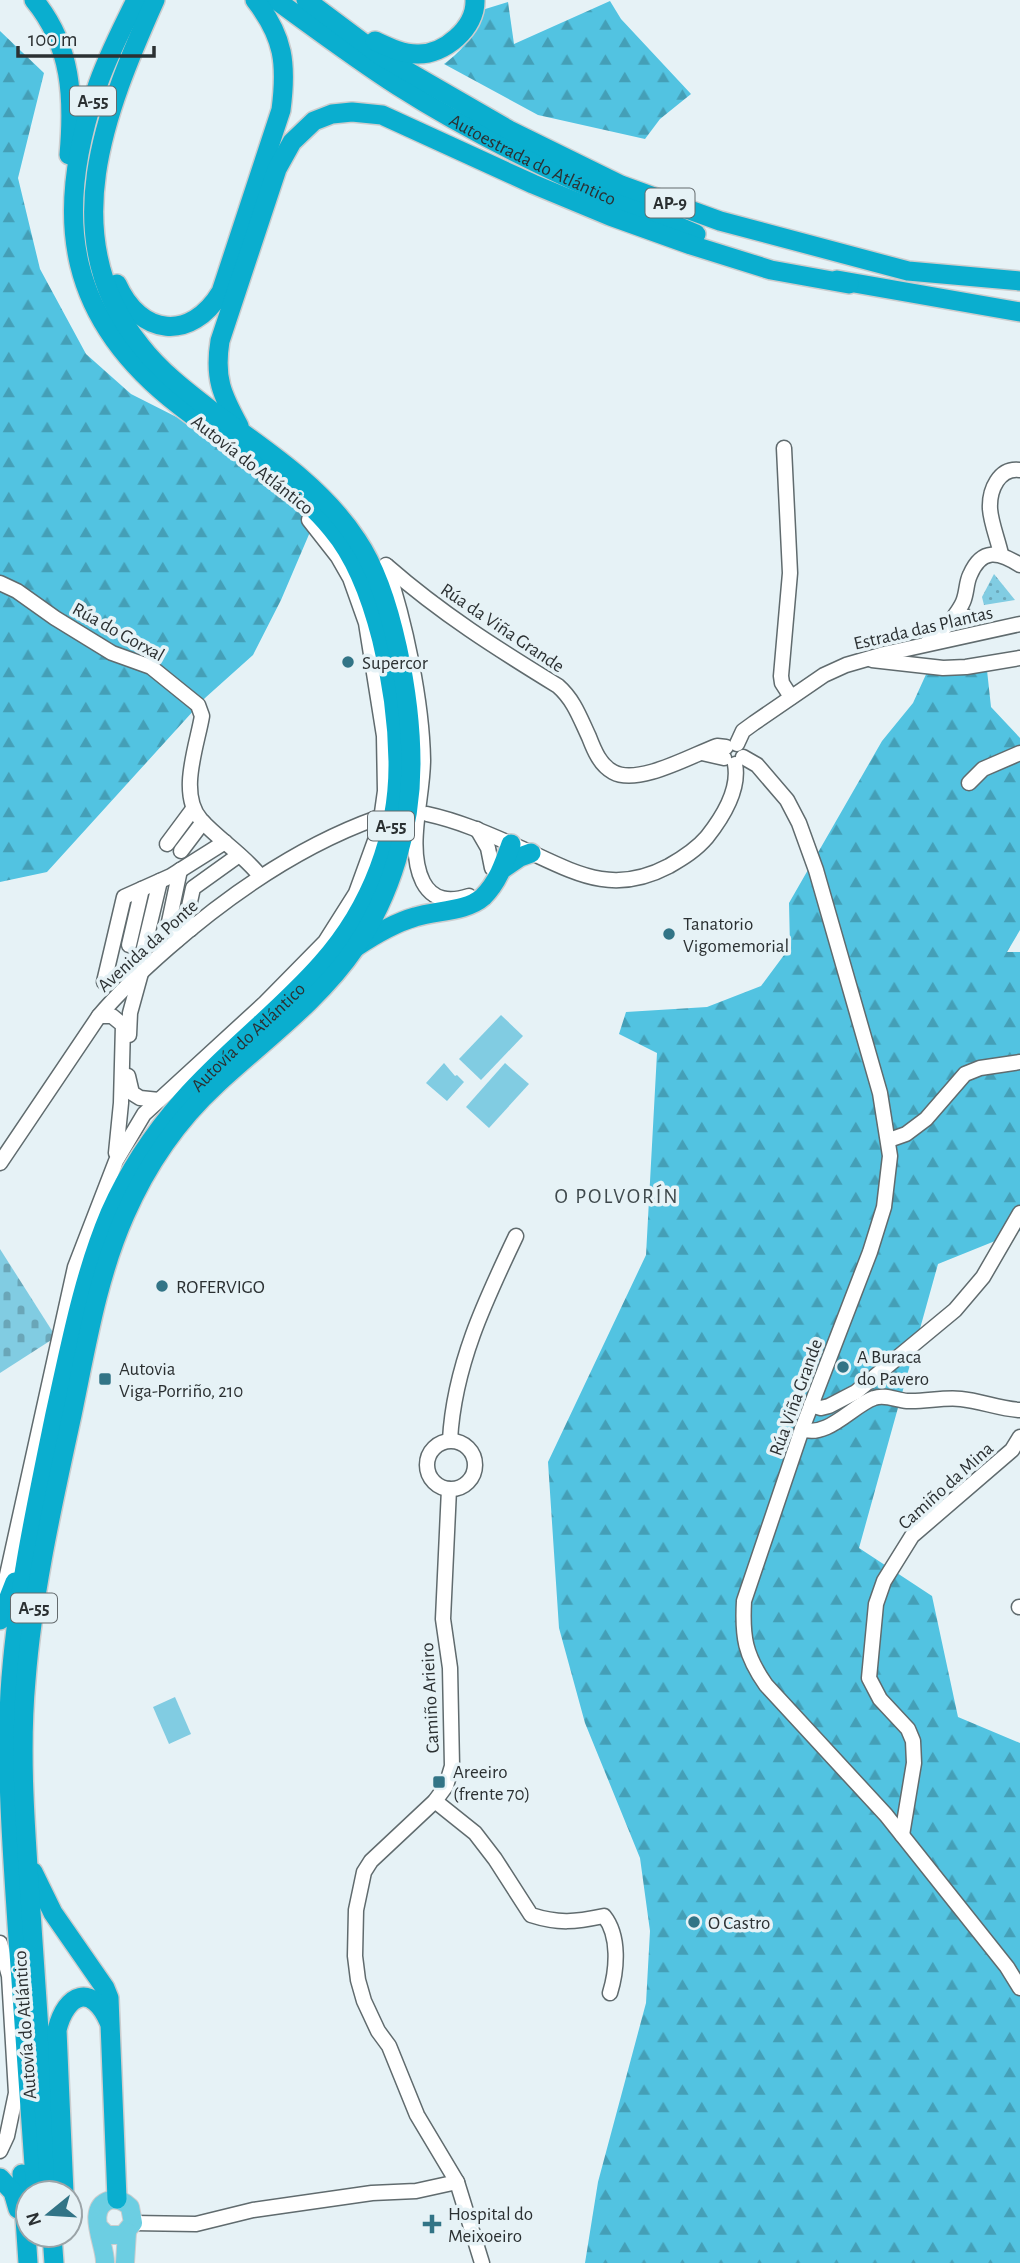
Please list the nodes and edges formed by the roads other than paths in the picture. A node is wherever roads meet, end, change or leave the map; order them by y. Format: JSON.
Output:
{"nodes":[{"id":1,"x":34,"y":0,"type":"edge"},
{"id":2,"x":135,"y":0,"type":"edge"},
{"id":3,"x":255,"y":0,"type":"edge"},
{"id":4,"x":276,"y":0,"type":"edge"},
{"id":5,"x":306,"y":0,"type":"edge"},
{"id":6,"x":475,"y":0,"type":"edge"},
{"id":7,"x":165,"y":1,"type":"edge"},
{"id":8,"x":354,"y":34,"type":"junction"},
{"id":9,"x":73,"y":208,"type":"junction"},
{"id":10,"x":98,"y":250,"type":"junction"},
{"id":11,"x":1020,"y":281,"type":"edge"},
{"id":12,"x":849,"y":284,"type":"junction"},
{"id":13,"x":1020,"y":312,"type":"edge"},
{"id":14,"x":114,"y":343,"type":"junction"},
{"id":15,"x":243,"y":434,"type":"junction"},
{"id":16,"x":784,"y":448,"type":"dead end"},
{"id":17,"x":1020,"y":470,"type":"edge"},
{"id":18,"x":302,"y":478,"type":"junction"},
{"id":19,"x":309,"y":520,"type":"joint"},
{"id":20,"x":1009,"y":556,"type":"edge"},
{"id":21,"x":386,"y":565,"type":"joint"},
{"id":22,"x":1020,"y":565,"type":"edge"},
{"id":23,"x":0,"y":583,"type":"edge"},
{"id":24,"x":400,"y":585,"type":"junction"},
{"id":25,"x":963,"y":602,"type":"junction"},
{"id":26,"x":968,"y":617,"type":"junction"},
{"id":27,"x":1020,"y":624,"type":"edge"},
{"id":28,"x":949,"y":629,"type":"junction"},
{"id":29,"x":976,"y":634,"type":"junction"},
{"id":30,"x":1020,"y":658,"type":"edge"},
{"id":31,"x":864,"y":659,"type":"junction"},
{"id":32,"x":791,"y":698,"type":"junction"},
{"id":33,"x":1020,"y":753,"type":"edge"},
{"id":34,"x":733,"y":754,"type":"junction"},
{"id":35,"x":969,"y":783,"type":"dead end"},
{"id":36,"x":193,"y":809,"type":"junction"},
{"id":37,"x":427,"y":814,"type":"dead end"},
{"id":38,"x":377,"y":818,"type":"dead end"},
{"id":39,"x":204,"y":822,"type":"junction"},
{"id":40,"x":477,"y":829,"type":"junction"},
{"id":41,"x":225,"y":842,"type":"junction"},
{"id":42,"x":508,"y":843,"type":"junction"},
{"id":43,"x":167,"y":844,"type":"dead end"},
{"id":44,"x":415,"y":846,"type":"junction"},
{"id":45,"x":181,"y":851,"type":"dead end"},
{"id":46,"x":531,"y":853,"type":"junction"},
{"id":47,"x":239,"y":855,"type":"junction"},
{"id":48,"x":498,"y":868,"type":"junction"},
{"id":49,"x":180,"y":870,"type":"junction"},
{"id":50,"x":260,"y":876,"type":"junction"},
{"id":51,"x":160,"y":881,"type":"junction"},
{"id":52,"x":142,"y":889,"type":"junction"},
{"id":53,"x":191,"y":929,"type":"junction"},
{"id":54,"x":374,"y":935,"type":"junction"},
{"id":55,"x":177,"y":940,"type":"junction"},
{"id":56,"x":129,"y":945,"type":"dead end"},
{"id":57,"x":355,"y":947,"type":"junction"},
{"id":58,"x":144,"y":948,"type":"dead end"},
{"id":59,"x":142,"y":971,"type":"junction"},
{"id":60,"x":104,"y":982,"type":"dead end"},
{"id":61,"x":115,"y":996,"type":"junction"},
{"id":62,"x":99,"y":1016,"type":"junction"},
{"id":63,"x":127,"y":1019,"type":"junction"},
{"id":64,"x":1020,"y":1062,"type":"edge"},
{"id":65,"x":140,"y":1098,"type":"junction"},
{"id":66,"x":159,"y":1100,"type":"junction"},
{"id":67,"x":121,"y":1103,"type":"junction"},
{"id":68,"x":889,"y":1140,"type":"junction"},
{"id":69,"x":116,"y":1161,"type":"junction"},
{"id":70,"x":0,"y":1163,"type":"edge"},
{"id":71,"x":1020,"y":1213,"type":"edge"},
{"id":72,"x":516,"y":1236,"type":"dead end"},
{"id":73,"x":87,"y":1240,"type":"junction"},
{"id":74,"x":76,"y":1320,"type":"junction"},
{"id":75,"x":811,"y":1405,"type":"junction"},
{"id":76,"x":1020,"y":1410,"type":"edge"},
{"id":77,"x":802,"y":1429,"type":"junction"},
{"id":78,"x":1020,"y":1437,"type":"edge"},
{"id":79,"x":450,"y":1440,"type":"junction"},
{"id":80,"x":449,"y":1489,"type":"junction"},
{"id":81,"x":28,"y":1541,"type":"junction"},
{"id":82,"x":0,"y":1603,"type":"edge"},
{"id":83,"x":0,"y":1620,"type":"edge"},
{"id":84,"x":435,"y":1801,"type":"junction"},
{"id":85,"x":26,"y":1828,"type":"junction"},
{"id":86,"x":902,"y":1835,"type":"junction"},
{"id":87,"x":0,"y":1943,"type":"edge"},
{"id":88,"x":1020,"y":1988,"type":"edge"},
{"id":89,"x":610,"y":1993,"type":"dead end"},
{"id":90,"x":111,"y":2025,"type":"junction"},
{"id":91,"x":16,"y":2093,"type":"junction"},
{"id":92,"x":0,"y":2151,"type":"edge"},
{"id":93,"x":0,"y":2178,"type":"edge"},
{"id":94,"x":25,"y":2179,"type":"edge"},
{"id":95,"x":35,"y":2179,"type":"edge"},
{"id":96,"x":49,"y":2179,"type":"edge"},
{"id":97,"x":63,"y":2179,"type":"edge"},
{"id":98,"x":457,"y":2182,"type":"junction"},
{"id":99,"x":14,"y":2195,"type":"edge"},
{"id":100,"x":117,"y":2199,"type":"junction"},
{"id":101,"x":99,"y":2227,"type":"junction"},
{"id":102,"x":130,"y":2227,"type":"junction"},
{"id":103,"x":107,"y":2260,"type":"edge"},
{"id":104,"x":125,"y":2263,"type":"edge"},
{"id":105,"x":482,"y":2263,"type":"edge"}],
"edges":[{"from":1,"to":9,"type":"highway"},
{"from":2,"to":9,"type":"highway","name":"Autovía do Atlántico","number":"A-55"},
{"from":3,"to":10,"type":"highway"},
{"from":4,"to":12,"type":"highway","name":"Autoestrada do Atlántico","number":"AP-9"},
{"from":5,"to":8,"type":"highway","name":"Autoestrada do Atlántico","number":"AP-9"},
{"from":6,"to":8,"type":"highway"},
{"from":7,"to":10,"type":"highway","name":"Autovía do Atlántico","number":"A-55"},
{"from":8,"to":11,"type":"highway","name":"Autoestrada do Atlántico","number":"AP-9"},
{"from":9,"to":14,"type":"highway","name":"Autovía do Atlántico","number":"A-55"},
{"from":10,"to":15,"type":"highway","name":"Autovía do Atlántico","number":"A-55"},
{"from":12,"to":13,"type":"highway","name":"Autoestrada do Atlántico","number":"AP-9"},
{"from":12,"to":15,"type":"highway"},
{"from":14,"to":19,"type":"highway"},
{"from":14,"to":74,"type":"highway","name":"Autovía do Atlántico","number":"A-55"},
{"from":15,"to":18,"type":"highway","name":"Autovía do Atlántico","number":"A-55"},
{"from":16,"to":32,"type":"street"},
{"from":17,"to":20,"type":"street"},
{"from":18,"to":21,"type":"highway"},
{"from":18,"to":57,"type":"highway","name":"Autovía do Atlántico","number":"A-55"},
{"from":19,"to":66,"type":"street"},
{"from":20,"to":22,"type":"street"},
{"from":20,"to":25,"type":"street"},
{"from":21,"to":24,"type":"street"},
{"from":23,"to":36,"type":"street","name":"Rúa do Gorxal"},
{"from":24,"to":34,"type":"street","name":"Rúa da Viña Grande"},
{"from":24,"to":44,"type":"street"},
{"from":25,"to":26,"type":"street"},
{"from":25,"to":28,"type":"street"},
{"from":26,"to":28,"type":"street"},
{"from":26,"to":29,"type":"street"},
{"from":27,"to":29,"type":"street","name":"Estrada das Plantas"},
{"from":28,"to":29,"type":"street","name":"Estrada das Plantas"},
{"from":28,"to":31,"type":"street","name":"Estrada das Plantas"},
{"from":30,"to":31,"type":"street"},
{"from":31,"to":32,"type":"street","name":"Estrada das Plantas"},
{"from":32,"to":34,"type":"street","name":"Estrada das Plantas"},
{"from":33,"to":35,"type":"street"},
{"from":34,"to":46,"type":"street"},
{"from":34,"to":68,"type":"street","name":"Rúa Viña Grande"},
{"from":36,"to":39,"type":"street"},
{"from":36,"to":43,"type":"street"},
{"from":37,"to":40,"type":"street"},
{"from":38,"to":50,"type":"street","name":"Avenida da Ponte"},
{"from":39,"to":41,"type":"street"},
{"from":39,"to":45,"type":"street"},
{"from":40,"to":42,"type":"street"},
{"from":40,"to":48,"type":"street"},
{"from":41,"to":47,"type":"street"},
{"from":41,"to":49,"type":"street"},
{"from":42,"to":46,"type":"street"},
{"from":42,"to":48,"type":"highway"},
{"from":44,"to":48,"type":"street"},
{"from":44,"to":54,"type":"highway"},
{"from":46,"to":48,"type":"highway"},
{"from":47,"to":50,"type":"street"},
{"from":47,"to":53,"type":"street"},
{"from":48,"to":54,"type":"highway"},
{"from":49,"to":51,"type":"street"},
{"from":49,"to":55,"type":"street"},
{"from":50,"to":53,"type":"street","name":"Avenida da Ponte"},
{"from":51,"to":52,"type":"street"},
{"from":51,"to":58,"type":"street"},
{"from":52,"to":56,"type":"street"},
{"from":52,"to":60,"type":"street"},
{"from":53,"to":55,"type":"street","name":"Avenida da Ponte"},
{"from":54,"to":57,"type":"highway"},
{"from":55,"to":59,"type":"street","name":"Avenida da Ponte"},
{"from":57,"to":85,"type":"highway","name":"Autovía do Atlántico","number":"A-55"},
{"from":59,"to":61,"type":"street","name":"Avenida da Ponte"},
{"from":59,"to":63,"type":"street"},
{"from":61,"to":62,"type":"street","name":"Avenida da Ponte"},
{"from":61,"to":63,"type":"street"},
{"from":62,"to":63,"type":"street"},
{"from":62,"to":70,"type":"street","name":"Avenida da Ponte"},
{"from":63,"to":65,"type":"street"},
{"from":63,"to":67,"type":"street"},
{"from":64,"to":68,"type":"street"},
{"from":65,"to":66,"type":"street"},
{"from":65,"to":67,"type":"street"},
{"from":66,"to":69,"type":"street"},
{"from":67,"to":69,"type":"street"},
{"from":68,"to":75,"type":"street","name":"Rúa Viña Grande"},
{"from":69,"to":73,"type":"street"},
{"from":71,"to":75,"type":"street"},
{"from":72,"to":79,"type":"street"},
{"from":73,"to":74,"type":"highway"},
{"from":73,"to":82,"type":"street"},
{"from":74,"to":81,"type":"highway","name":"Autovía do Atlántico","number":"A-55"},
{"from":75,"to":77,"type":"street","name":"Rúa Viña Grande"},
{"from":76,"to":77,"type":"street"},
{"from":77,"to":86,"type":"street","name":"Rúa Viña Grande"},
{"from":78,"to":86,"type":"street","name":"Camiño da Mina"},
{"from":79,"to":80,"type":"street"},
{"from":79,"to":80,"type":"street"},
{"from":80,"to":84,"type":"street","name":"Camiño Arieiro"},
{"from":81,"to":83,"type":"highway"},
{"from":81,"to":95,"type":"highway","name":"Autovía do Atlántico","number":"A-55"},
{"from":84,"to":89,"type":"street"},
{"from":84,"to":98,"type":"street","name":"Camiño Arieiro"},
{"from":85,"to":90,"type":"highway"},
{"from":85,"to":96,"type":"highway","name":"Autovía do Atlántico","number":"A-55"},
{"from":86,"to":88,"type":"street","name":"Rúa Viña Grande"},
{"from":87,"to":91,"type":"street"},
{"from":90,"to":97,"type":"highway"},
{"from":90,"to":100,"type":"highway"},
{"from":91,"to":92,"type":"street"},
{"from":91,"to":94,"type":"highway"},
{"from":93,"to":99,"type":"highway"},
{"from":98,"to":102,"type":"street"},
{"from":98,"to":105,"type":"street","name":"Camiño Arieiro"},
{"from":100,"to":101,"type":"main road"},
{"from":100,"to":102,"type":"main road"},
{"from":101,"to":102,"type":"main road"},
{"from":101,"to":103,"type":"main road"},
{"from":102,"to":104,"type":"main road"}]}
